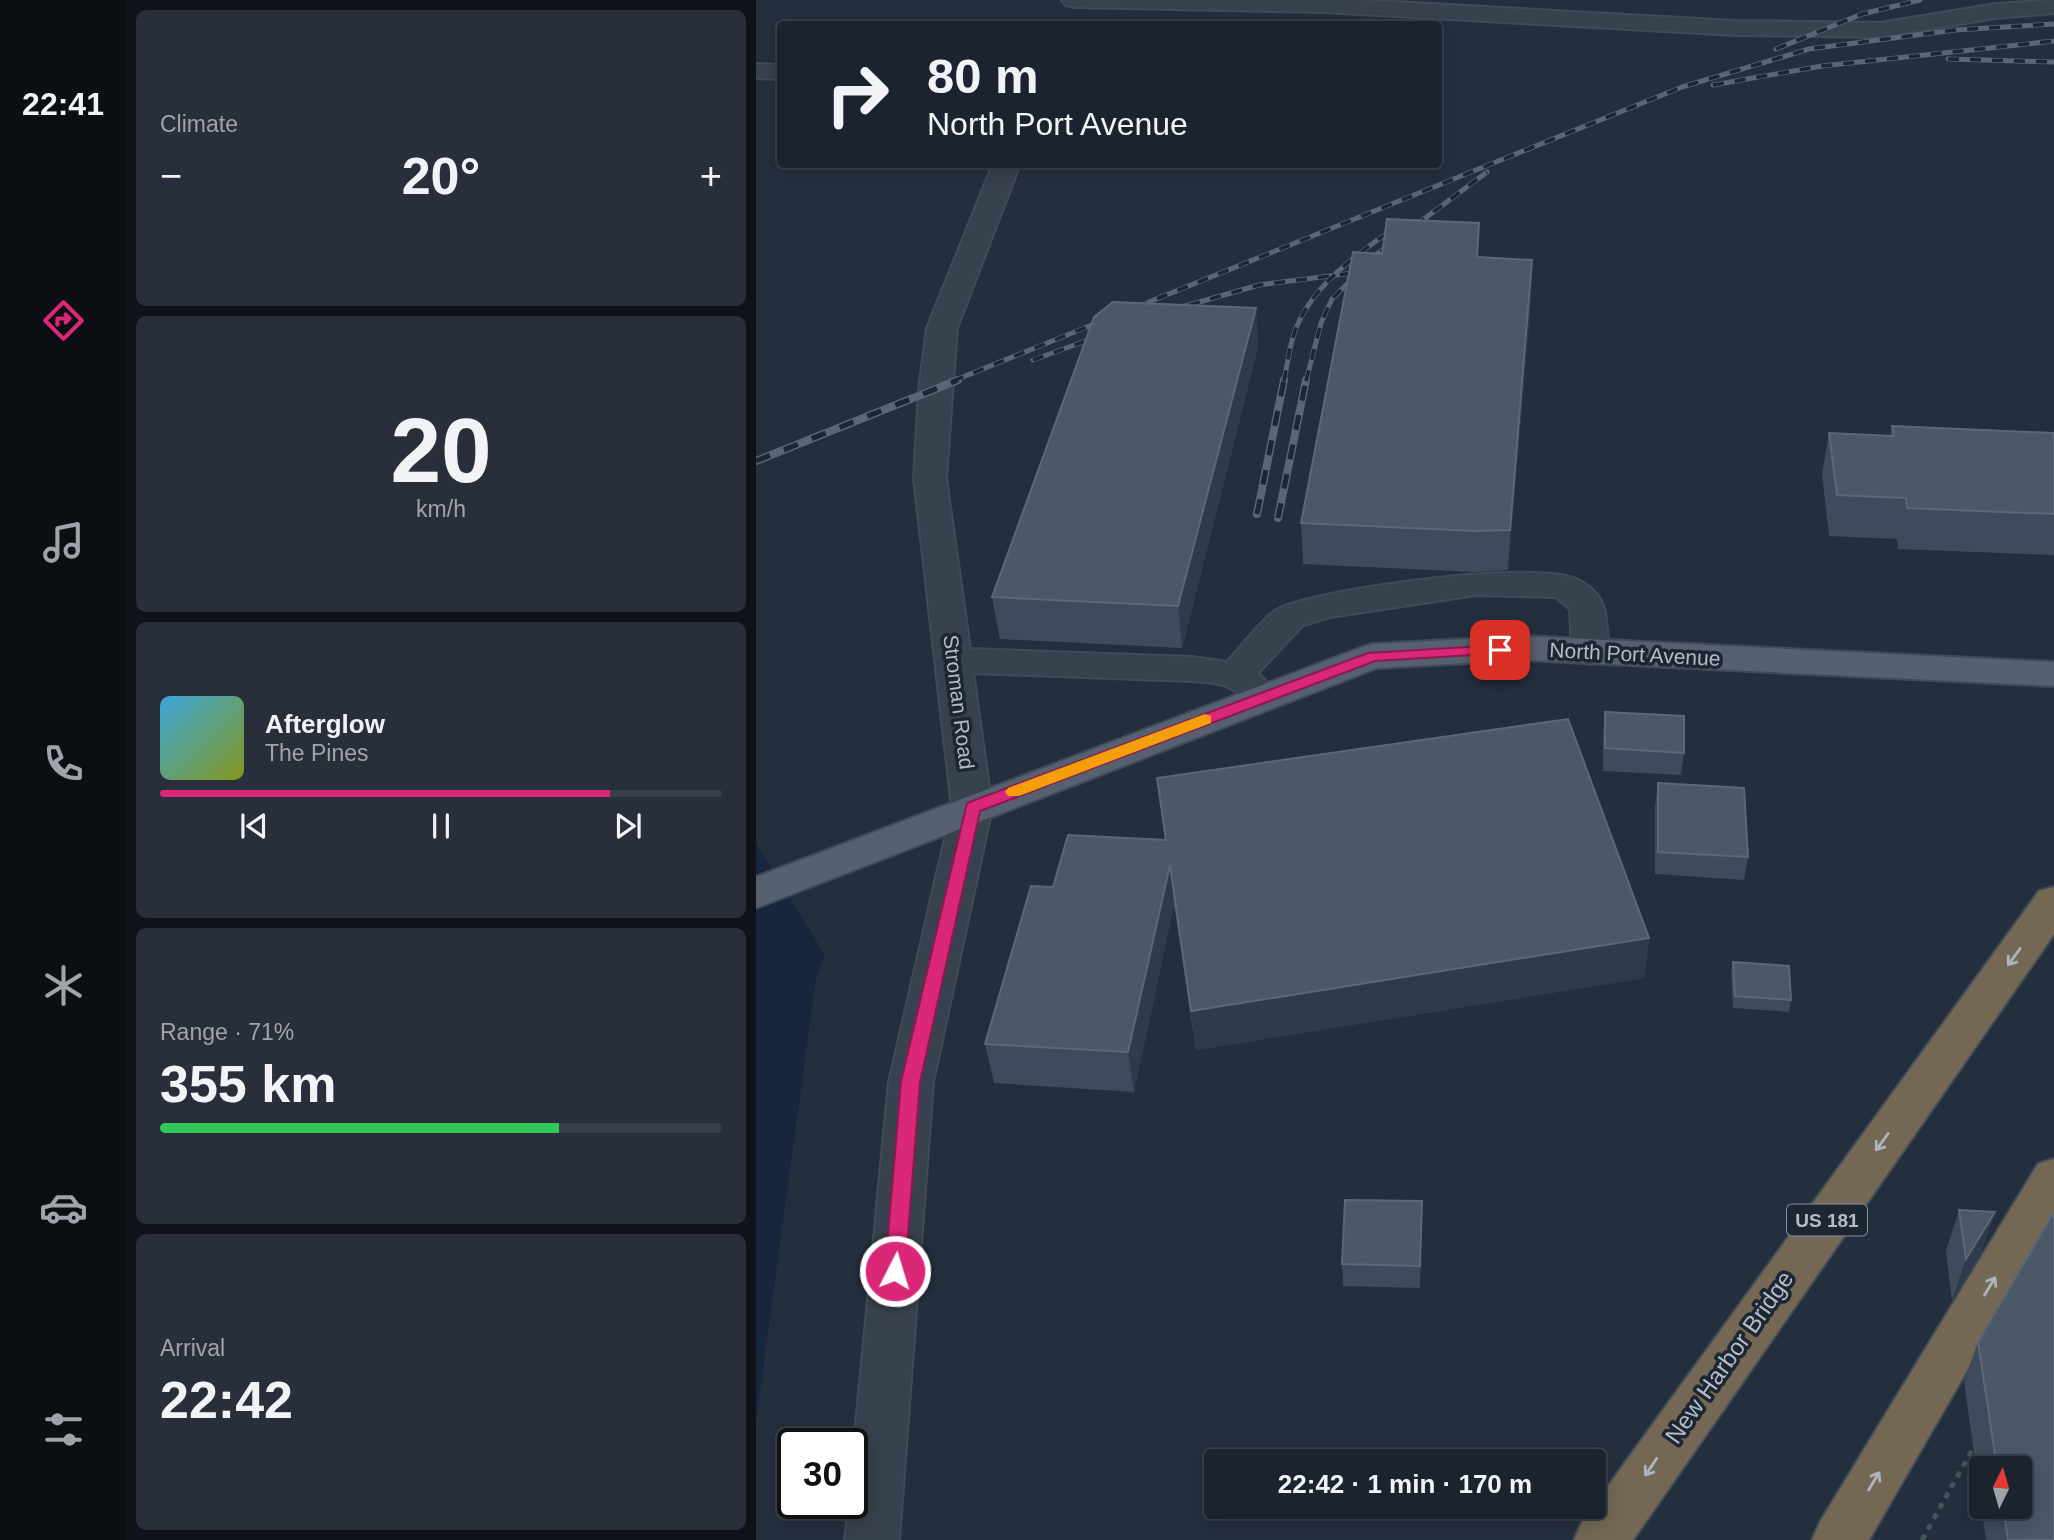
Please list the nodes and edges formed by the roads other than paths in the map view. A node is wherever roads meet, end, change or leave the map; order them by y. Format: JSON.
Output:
{"nodes":[{"id":1,"x":1074,"y":0,"type":"edge"},
{"id":2,"x":1080,"y":0,"type":"edge"},
{"id":3,"x":2054,"y":6,"type":"edge"},
{"id":4,"x":1070,"y":21,"type":"edge"},
{"id":5,"x":756,"y":71,"type":"edge"},
{"id":6,"x":777,"y":72,"type":"edge"},
{"id":7,"x":1005,"y":168,"type":"edge"},
{"id":8,"x":1590,"y":652,"type":"junction"},
{"id":9,"x":954,"y":660,"type":"junction"},
{"id":10,"x":2054,"y":674,"type":"edge"},
{"id":11,"x":1236,"y":675,"type":"junction"},
{"id":12,"x":1265,"y":697,"type":"junction"},
{"id":13,"x":972,"y":807,"type":"junction"},
{"id":14,"x":756,"y":893,"type":"edge"},
{"id":15,"x":2054,"y":901,"type":"edge"},
{"id":16,"x":2054,"y":1178,"type":"edge"},
{"id":17,"x":872,"y":1540,"type":"edge"},
{"id":18,"x":1601,"y":1540,"type":"edge"},
{"id":19,"x":1839,"y":1540,"type":"edge"}],
"edges":[{"from":1,"to":2,"type":"street"},
{"from":2,"to":3,"type":"street"},
{"from":2,"to":4,"type":"street"},
{"from":5,"to":6,"type":"street"},
{"from":7,"to":9,"type":"street","name":"Stroman Road"},
{"from":8,"to":10,"type":"main road","name":"North Port Avenue"},
{"from":8,"to":11,"type":"street"},
{"from":8,"to":12,"type":"main road","name":"North Port Avenue"},
{"from":9,"to":11,"type":"street"},
{"from":9,"to":13,"type":"street","name":"Stroman Road"},
{"from":11,"to":12,"type":"street"},
{"from":12,"to":13,"type":"main road","name":"North Port Avenue"},
{"from":13,"to":14,"type":"main road","name":"North Port Avenue"},
{"from":13,"to":17,"type":"street","name":"Stroman Road"},
{"from":15,"to":18,"type":"highway","name":"New Harbor Bridge","number":"US 181","one_way":true},
{"from":19,"to":16,"type":"highway","one_way":true}]}
